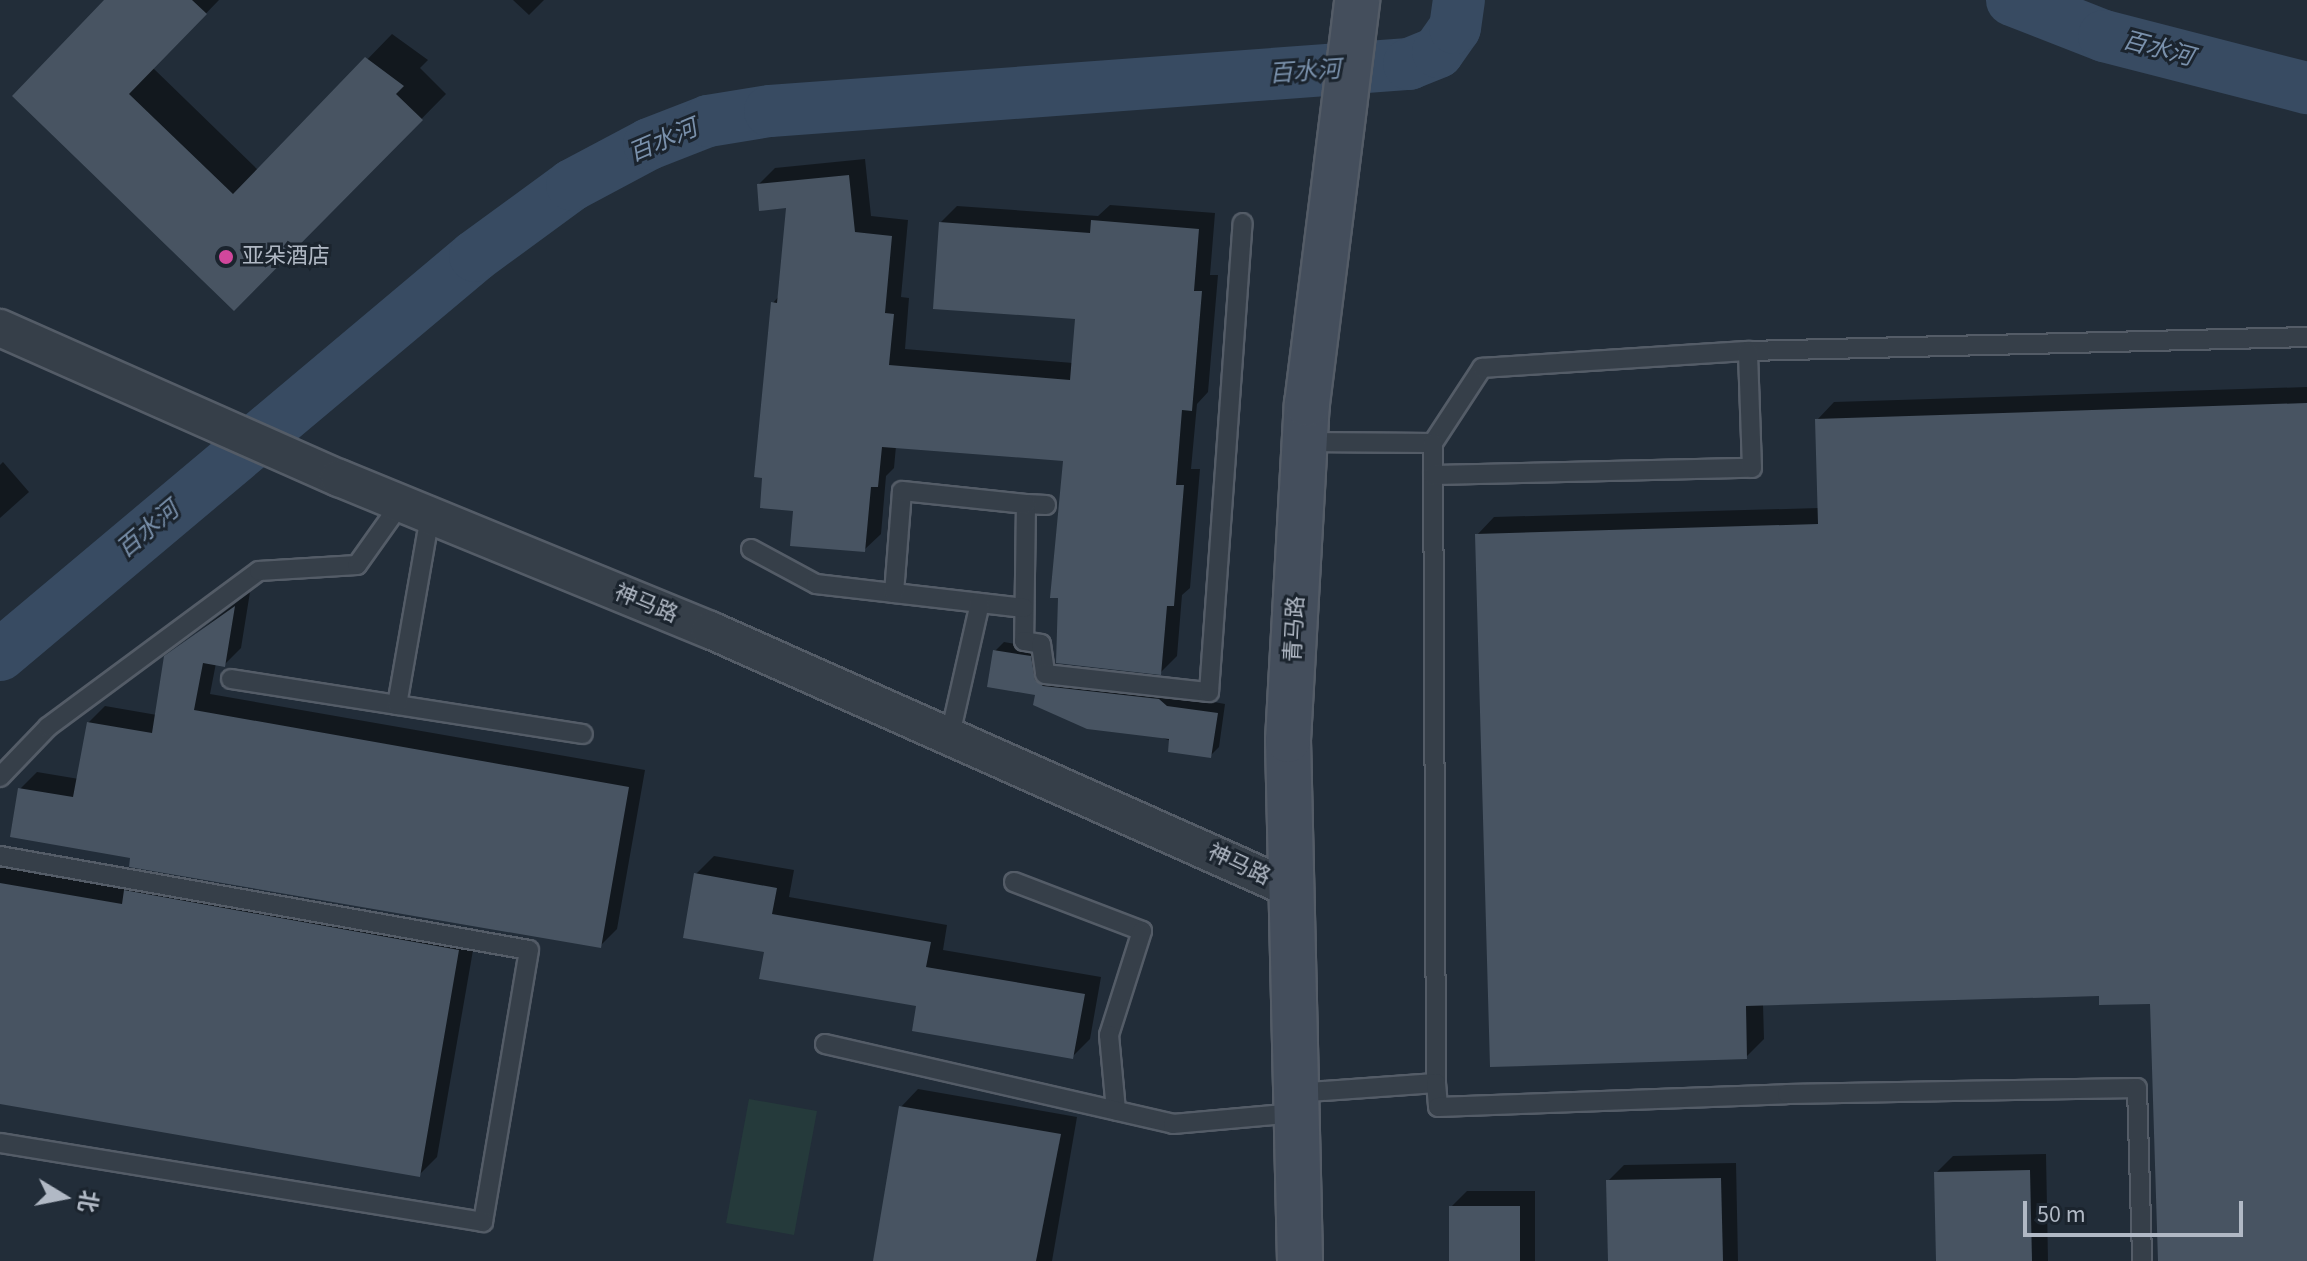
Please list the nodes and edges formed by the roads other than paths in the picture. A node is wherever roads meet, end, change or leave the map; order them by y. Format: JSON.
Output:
{"nodes":[{"id":1,"x":1353,"y":21,"type":"edge"},
{"id":2,"x":1243,"y":223,"type":"dead end"},
{"id":3,"x":0,"y":328,"type":"edge"},
{"id":4,"x":2307,"y":337,"type":"edge"},
{"id":5,"x":1748,"y":351,"type":"junction"},
{"id":6,"x":1305,"y":442,"type":"junction"},
{"id":7,"x":1433,"y":443,"type":"junction"},
{"id":8,"x":1433,"y":475,"type":"junction"},
{"id":9,"x":1026,"y":504,"type":"junction"},
{"id":10,"x":1046,"y":505,"type":"dead end"},
{"id":11,"x":415,"y":509,"type":"junction"},
{"id":12,"x":751,"y":549,"type":"dead end"},
{"id":13,"x":894,"y":593,"type":"junction"},
{"id":14,"x":980,"y":603,"type":"junction"},
{"id":15,"x":1024,"y":608,"type":"junction"},
{"id":16,"x":231,"y":679,"type":"dead end"},
{"id":17,"x":397,"y":705,"type":"junction"},
{"id":18,"x":583,"y":734,"type":"dead end"},
{"id":19,"x":950,"y":735,"type":"junction"},
{"id":20,"x":0,"y":777,"type":"edge"},
{"id":21,"x":0,"y":856,"type":"edge"},
{"id":22,"x":1014,"y":882,"type":"dead end"},
{"id":23,"x":1289,"y":888,"type":"junction"},
{"id":24,"x":825,"y":1044,"type":"dead end"},
{"id":25,"x":1436,"y":1083,"type":"junction"},
{"id":26,"x":1295,"y":1103,"type":"junction"},
{"id":27,"x":1116,"y":1111,"type":"junction"},
{"id":28,"x":0,"y":1143,"type":"edge"},
{"id":29,"x":1300,"y":1261,"type":"edge"},
{"id":30,"x":2142,"y":1261,"type":"edge"}],
"edges":[{"from":1,"to":6,"type":"street","name":"青马路"},
{"from":2,"to":15,"type":"lane"},
{"from":3,"to":11,"type":"street","name":"神马路"},
{"from":4,"to":5,"type":"lane"},
{"from":5,"to":7,"type":"lane"},
{"from":5,"to":8,"type":"lane"},
{"from":6,"to":7,"type":"lane"},
{"from":6,"to":23,"type":"street","name":"青马路"},
{"from":7,"to":8,"type":"lane"},
{"from":8,"to":25,"type":"lane"},
{"from":9,"to":10,"type":"lane"},
{"from":9,"to":13,"type":"lane"},
{"from":9,"to":15,"type":"lane"},
{"from":11,"to":17,"type":"lane"},
{"from":11,"to":19,"type":"street","name":"神马路"},
{"from":11,"to":20,"type":"lane"},
{"from":12,"to":13,"type":"lane"},
{"from":13,"to":14,"type":"lane"},
{"from":14,"to":15,"type":"lane"},
{"from":14,"to":19,"type":"lane"},
{"from":16,"to":17,"type":"lane"},
{"from":17,"to":18,"type":"lane"},
{"from":19,"to":23,"type":"street","name":"神马路"},
{"from":21,"to":28,"type":"lane"},
{"from":22,"to":27,"type":"lane"},
{"from":23,"to":26,"type":"street","name":"青马路"},
{"from":24,"to":27,"type":"lane"},
{"from":25,"to":26,"type":"lane"},
{"from":25,"to":30,"type":"lane"},
{"from":26,"to":27,"type":"lane"},
{"from":26,"to":29,"type":"street","name":"青马路"}]}
